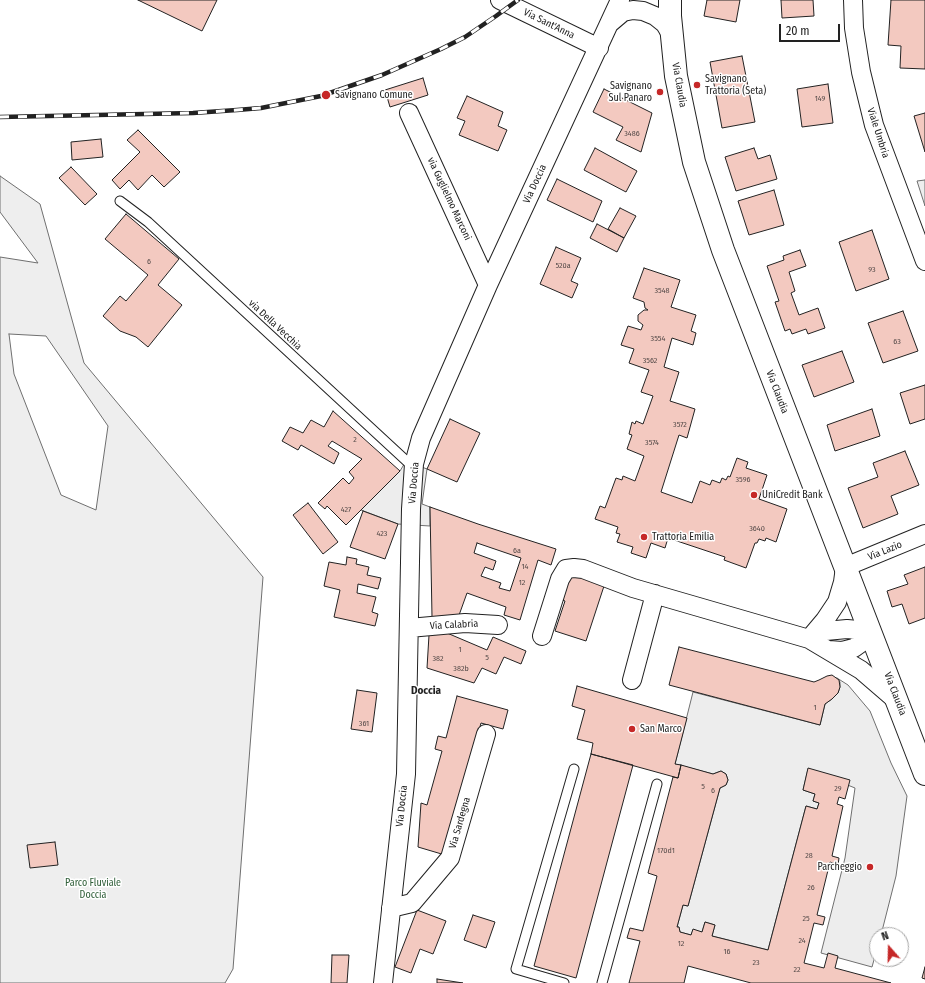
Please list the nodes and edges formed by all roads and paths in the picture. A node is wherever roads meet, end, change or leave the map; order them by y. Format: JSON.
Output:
{"nodes":[{"id":1,"x":500,"y":0,"type":"edge"},
{"id":2,"x":620,"y":0,"type":"edge"},
{"id":3,"x":670,"y":0,"type":"edge"},
{"id":4,"x":853,"y":0,"type":"edge"},
{"id":5,"x":610,"y":23,"type":"junction"},
{"id":6,"x":671,"y":34,"type":"junction"},
{"id":7,"x":599,"y":48,"type":"junction"},
{"id":8,"x":409,"y":113,"type":"dead end"},
{"id":9,"x":120,"y":201,"type":"dead end"},
{"id":10,"x":925,"y":261,"type":"edge"},
{"id":11,"x":488,"y":285,"type":"junction"},
{"id":12,"x":413,"y":467,"type":"junction"},
{"id":13,"x":925,"y":534,"type":"edge"},
{"id":14,"x":845,"y":567,"type":"junction"},
{"id":15,"x":655,"y":594,"type":"junction"},
{"id":16,"x":498,"y":625,"type":"dead end"},
{"id":17,"x":409,"y":628,"type":"junction"},
{"id":18,"x":812,"y":635,"type":"junction"},
{"id":19,"x":872,"y":635,"type":"junction"},
{"id":20,"x":542,"y":636,"type":"dead end"},
{"id":21,"x":829,"y":650,"type":"junction"},
{"id":22,"x":632,"y":680,"type":"dead end"},
{"id":23,"x":898,"y":701,"type":"junction"},
{"id":24,"x":486,"y":734,"type":"dead end"},
{"id":25,"x":574,"y":769,"type":"dead end"},
{"id":26,"x":925,"y":774,"type":"edge"},
{"id":27,"x":657,"y":784,"type":"dead end"},
{"id":28,"x":391,"y":908,"type":"junction"},
{"id":29,"x":383,"y":983,"type":"edge"},
{"id":30,"x":564,"y":983,"type":"edge"},
{"id":31,"x":602,"y":983,"type":"edge"}],
"edges":[{"from":1,"to":7,"type":"street","name":"Via Sant'Anna"},
{"from":2,"to":5,"type":"street","name":"Via Doccia"},
{"from":3,"to":6,"type":"main road","name":"Via Claudia"},
{"from":4,"to":10,"type":"street","name":"Viale Umbria"},
{"from":5,"to":6,"type":"street"},
{"from":5,"to":7,"type":"street","name":"Via Doccia"},
{"from":6,"to":14,"type":"main road","name":"Via Claudia"},
{"from":7,"to":11,"type":"street","name":"Via Doccia"},
{"from":8,"to":11,"type":"street","name":"via Guglielmo Marconi"},
{"from":9,"to":12,"type":"lane","name":"via Della Vecchia"},
{"from":11,"to":12,"type":"street","name":"Via Doccia"},
{"from":12,"to":17,"type":"street","name":"Via Doccia"},
{"from":13,"to":14,"type":"street","name":"Via Lazio"},
{"from":14,"to":18,"type":"street"},
{"from":14,"to":19,"type":"main road","name":"Via Claudia"},
{"from":15,"to":18,"type":"street"},
{"from":15,"to":20,"type":"street"},
{"from":15,"to":22,"type":"street"},
{"from":16,"to":17,"type":"street","name":"Via Calabria"},
{"from":17,"to":28,"type":"street","name":"Via Doccia"},
{"from":18,"to":19,"type":"street"},
{"from":18,"to":21,"type":"street"},
{"from":19,"to":21,"type":"street"},
{"from":19,"to":23,"type":"main road","name":"Via Claudia"},
{"from":21,"to":23,"type":"street"},
{"from":23,"to":26,"type":"main road","name":"Via Claudia"},
{"from":24,"to":28,"type":"street","name":"Via Sardegna"},
{"from":25,"to":30,"type":"lane"},
{"from":27,"to":31,"type":"lane"},
{"from":28,"to":29,"type":"street","name":"Via Doccia"}]}
